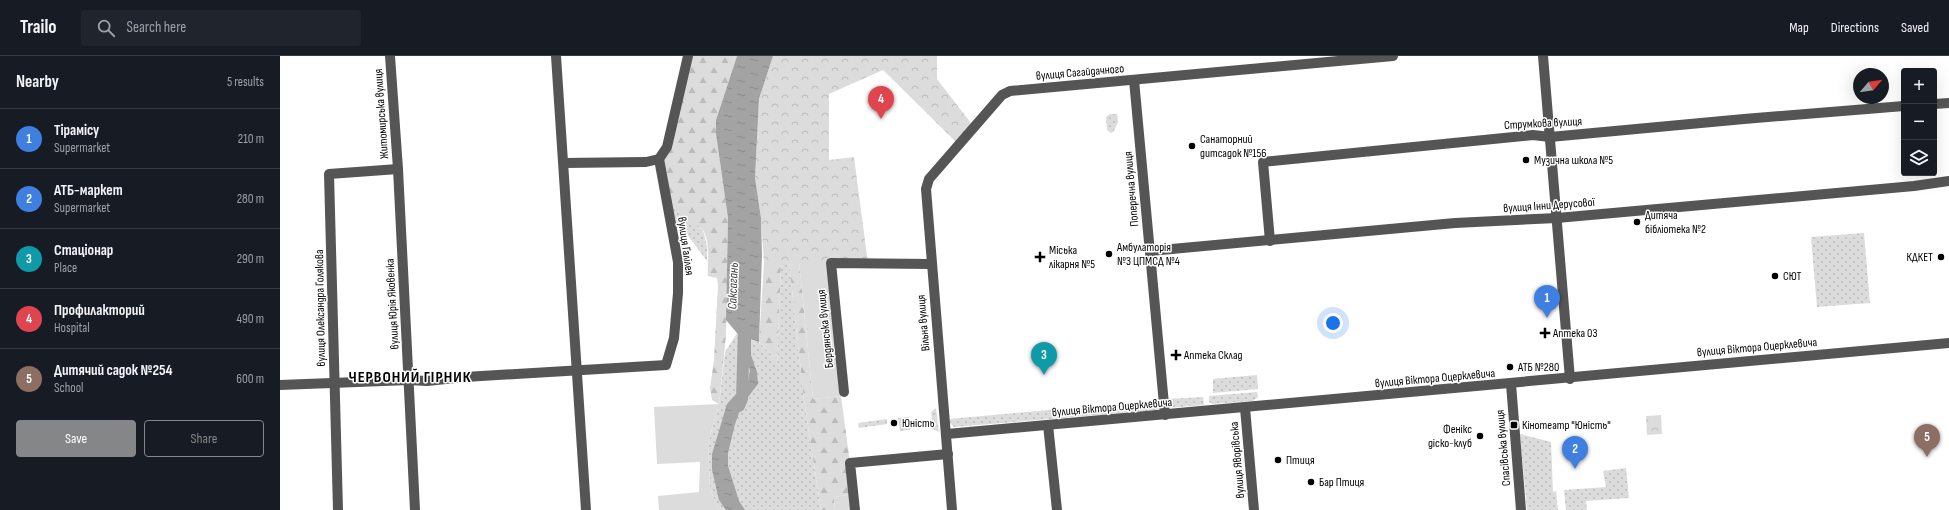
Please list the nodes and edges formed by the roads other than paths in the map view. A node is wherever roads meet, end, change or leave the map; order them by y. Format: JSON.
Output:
{"nodes":[{"id":1,"x":390,"y":56,"type":"edge"},
{"id":2,"x":556,"y":56,"type":"edge"},
{"id":3,"x":688,"y":56,"type":"edge"},
{"id":4,"x":1393,"y":56,"type":"edge"},
{"id":5,"x":1543,"y":56,"type":"edge"},
{"id":6,"x":1134,"y":80,"type":"junction"},
{"id":7,"x":1949,"y":103,"type":"edge"},
{"id":8,"x":1937,"y":104,"type":"edge"},
{"id":9,"x":1901,"y":106,"type":"edge"},
{"id":10,"x":1550,"y":137,"type":"junction"},
{"id":11,"x":959,"y":145,"type":"joint"},
{"id":12,"x":659,"y":159,"type":"junction"},
{"id":13,"x":564,"y":163,"type":"junction"},
{"id":14,"x":398,"y":169,"type":"junction"},
{"id":15,"x":1933,"y":178,"type":"edge"},
{"id":16,"x":1949,"y":181,"type":"edge"},
{"id":17,"x":1558,"y":218,"type":"junction"},
{"id":18,"x":1270,"y":240,"type":"junction"},
{"id":19,"x":1150,"y":251,"type":"junction"},
{"id":20,"x":931,"y":264,"type":"junction"},
{"id":21,"x":1949,"y":343,"type":"edge"},
{"id":22,"x":576,"y":370,"type":"junction"},
{"id":23,"x":1570,"y":379,"type":"junction"},
{"id":24,"x":409,"y":380,"type":"junction"},
{"id":25,"x":334,"y":382,"type":"junction"},
{"id":26,"x":280,"y":384,"type":"edge"},
{"id":27,"x":1511,"y":384,"type":"junction"},
{"id":28,"x":844,"y":392,"type":"dead end"},
{"id":29,"x":1245,"y":408,"type":"junction"},
{"id":30,"x":1164,"y":415,"type":"junction"},
{"id":31,"x":1048,"y":425,"type":"junction"},
{"id":32,"x":947,"y":434,"type":"junction"},
{"id":33,"x":948,"y":454,"type":"junction"},
{"id":34,"x":338,"y":510,"type":"edge"},
{"id":35,"x":415,"y":510,"type":"edge"},
{"id":36,"x":586,"y":510,"type":"edge"},
{"id":37,"x":855,"y":510,"type":"edge"},
{"id":38,"x":952,"y":510,"type":"edge"},
{"id":39,"x":1057,"y":510,"type":"edge"},
{"id":40,"x":1254,"y":510,"type":"edge"},
{"id":41,"x":1521,"y":510,"type":"edge"}],
"edges":[{"from":1,"to":14,"type":"street","name":"Житомирська вулиця"},
{"from":2,"to":13,"type":"street"},
{"from":3,"to":12,"type":"street"},
{"from":4,"to":6,"type":"street","name":"вулиця Сагайдачного"},
{"from":5,"to":10,"type":"street"},
{"from":6,"to":11,"type":"street","name":"вулиця Сагайдачного"},
{"from":6,"to":19,"type":"street","name":"Поперечна вулиця"},
{"from":7,"to":8,"type":"street"},
{"from":9,"to":10,"type":"street","name":"Струмкова вулиця"},
{"from":10,"to":17,"type":"street"},
{"from":10,"to":18,"type":"street","name":"Струмкова вулиця"},
{"from":11,"to":20,"type":"street","name":"Вільна вулиця"},
{"from":12,"to":13,"type":"street"},
{"from":12,"to":22,"type":"street","name":"вулиця Галілея"},
{"from":13,"to":22,"type":"street"},
{"from":14,"to":24,"type":"street","name":"вулиця Юрія Яковенка"},
{"from":14,"to":25,"type":"street","name":"вулиця Олександра Голякова"},
{"from":15,"to":16,"type":"street","name":"вулиця Інни Дерусової"},
{"from":15,"to":17,"type":"street","name":"вулиця Інни Дерусової"},
{"from":17,"to":18,"type":"street","name":"вулиця Інни Дерусової"},
{"from":17,"to":23,"type":"street"},
{"from":18,"to":19,"type":"street","name":"вулиця Інни Дерусової"},
{"from":19,"to":30,"type":"street","name":"Поперечна вулиця"},
{"from":20,"to":28,"type":"street","name":"Бердянська вулиця"},
{"from":20,"to":32,"type":"street","name":"Вільна вулиця"},
{"from":21,"to":23,"type":"street","name":"вулиця Віктора Оцерклевича"},
{"from":22,"to":24,"type":"street","name":"вулиця Галілея"},
{"from":22,"to":36,"type":"street"},
{"from":23,"to":27,"type":"street","name":"вулиця Віктора Оцерклевича"},
{"from":24,"to":25,"type":"street","name":"вулиця Галілея"},
{"from":24,"to":35,"type":"street","name":"вулиця Юрія Яковенка"},
{"from":25,"to":26,"type":"street","name":"вулиця Галілея"},
{"from":25,"to":34,"type":"street","name":"вулиця Олександра Голякова"},
{"from":27,"to":29,"type":"street","name":"вулиця Віктора Оцерклевича"},
{"from":27,"to":41,"type":"street","name":"Спасівська вулиця"},
{"from":29,"to":30,"type":"street","name":"вулиця Віктора Оцерклевича"},
{"from":29,"to":40,"type":"street","name":"вулиця Яворівська"},
{"from":30,"to":31,"type":"street","name":"вулиця Віктора Оцерклевича"},
{"from":31,"to":32,"type":"street","name":"вулиця Віктора Оцерклевича"},
{"from":31,"to":39,"type":"street"},
{"from":32,"to":33,"type":"street","name":"Вільна вулиця"},
{"from":33,"to":37,"type":"street"},
{"from":33,"to":38,"type":"street","name":"Вільна вулиця"}]}
